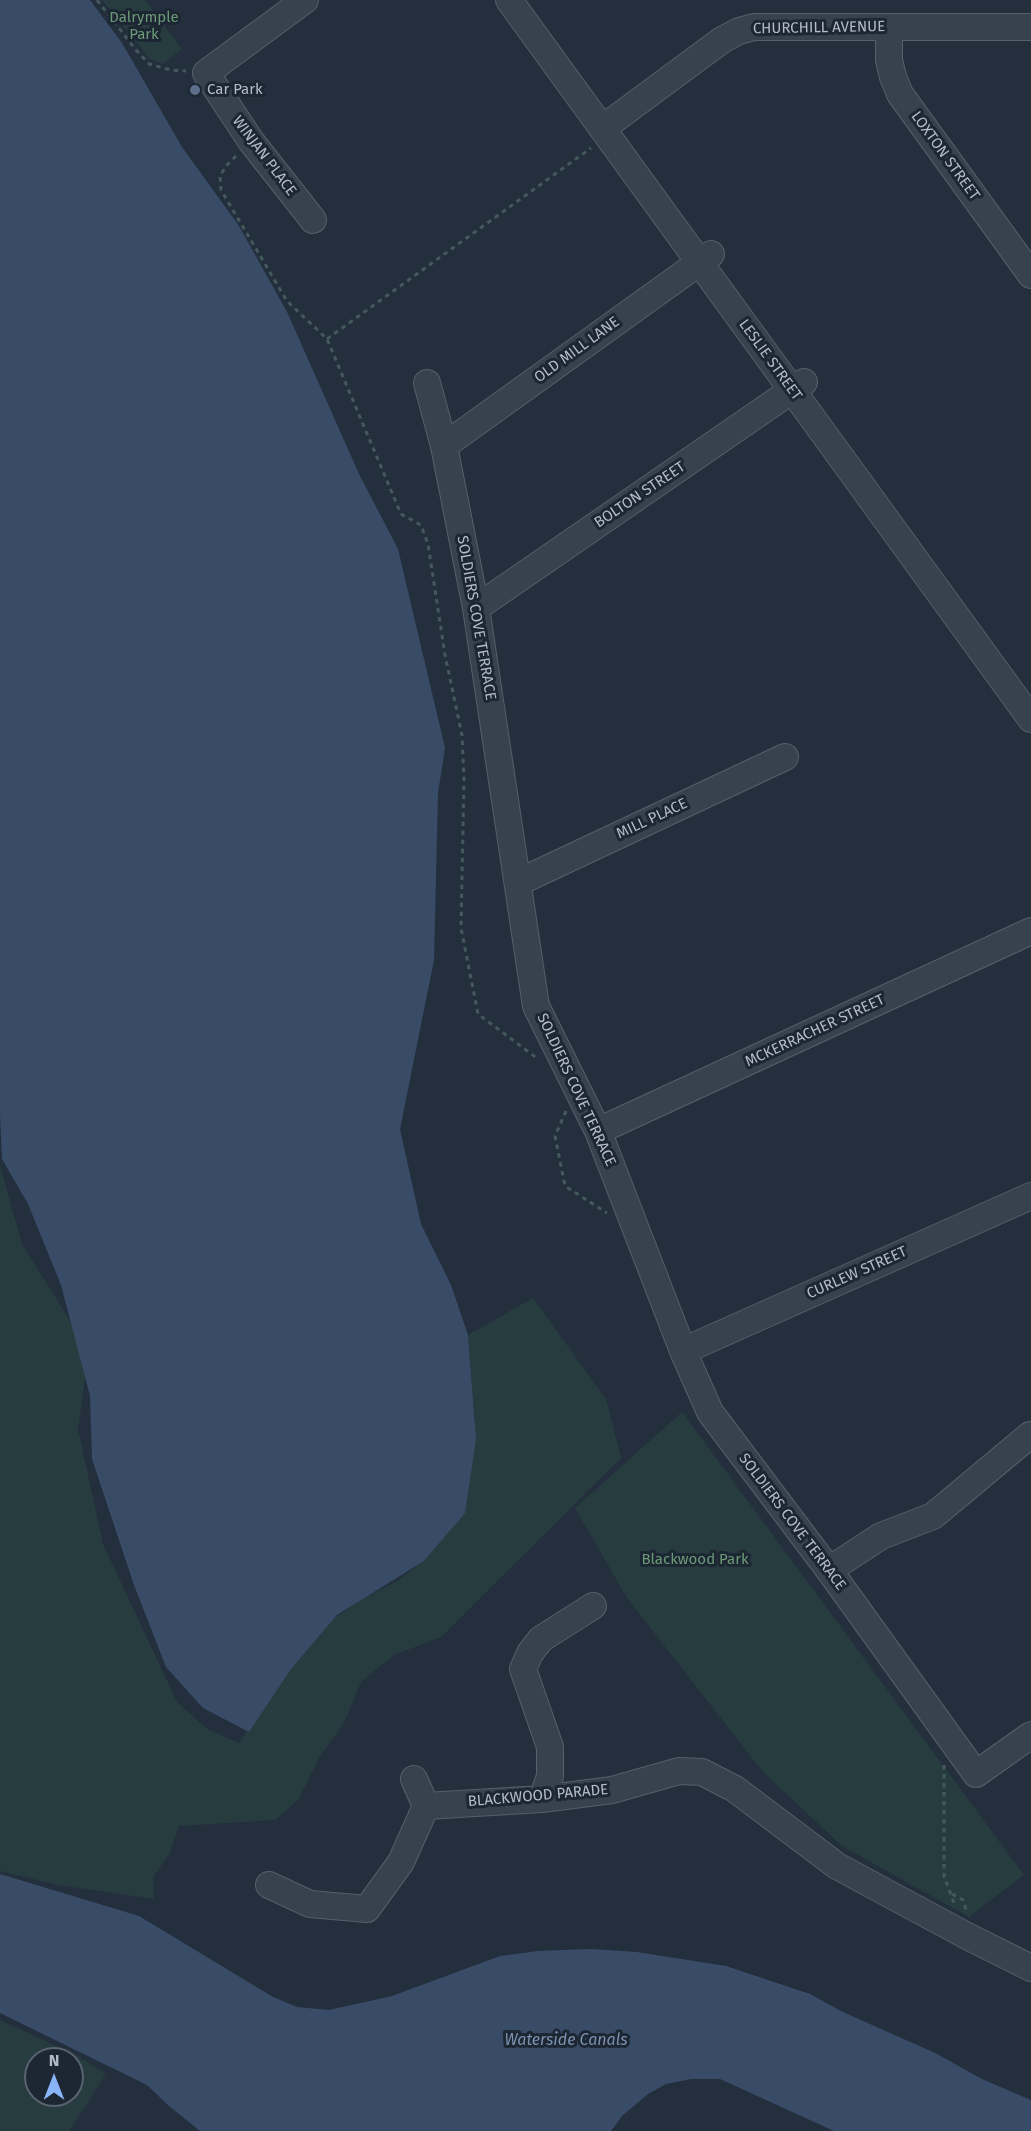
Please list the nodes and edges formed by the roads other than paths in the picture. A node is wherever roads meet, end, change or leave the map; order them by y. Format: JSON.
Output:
{"nodes":[{"id":1,"x":305,"y":0,"type":"edge"},
{"id":2,"x":509,"y":0,"type":"edge"},
{"id":3,"x":526,"y":0,"type":"edge"},
{"id":4,"x":888,"y":27,"type":"junction"},
{"id":5,"x":1031,"y":27,"type":"edge"},
{"id":6,"x":606,"y":130,"type":"junction"},
{"id":7,"x":313,"y":220,"type":"dead end"},
{"id":8,"x":705,"y":258,"type":"junction"},
{"id":9,"x":1031,"y":274,"type":"edge"},
{"id":10,"x":427,"y":383,"type":"dead end"},
{"id":11,"x":798,"y":386,"type":"junction"},
{"id":12,"x":444,"y":446,"type":"junction"},
{"id":13,"x":476,"y":608,"type":"junction"},
{"id":14,"x":1026,"y":691,"type":"edge"},
{"id":15,"x":1031,"y":719,"type":"edge"},
{"id":16,"x":784,"y":758,"type":"dead end"},
{"id":17,"x":519,"y":882,"type":"junction"},
{"id":18,"x":1031,"y":931,"type":"edge"},
{"id":19,"x":598,"y":1131,"type":"junction"},
{"id":20,"x":1031,"y":1196,"type":"edge"},
{"id":21,"x":683,"y":1351,"type":"junction"},
{"id":22,"x":1030,"y":1435,"type":"edge"},
{"id":23,"x":829,"y":1570,"type":"junction"},
{"id":24,"x":593,"y":1606,"type":"dead end"},
{"id":25,"x":1031,"y":1735,"type":"edge"},
{"id":26,"x":414,"y":1779,"type":"dead end"},
{"id":27,"x":542,"y":1799,"type":"junction"},
{"id":28,"x":426,"y":1806,"type":"junction"},
{"id":29,"x":269,"y":1885,"type":"dead end"},
{"id":30,"x":1031,"y":1968,"type":"edge"}],
"edges":[{"from":1,"to":7,"type":"street","name":"WINJAN PLACE"},
{"from":2,"to":6,"type":"street","name":"LESLIE STREET"},
{"from":3,"to":6,"type":"street","name":"LESLIE STREET"},
{"from":4,"to":5,"type":"street","name":"CHURCHILL AVENUE"},
{"from":4,"to":6,"type":"street","name":"CHURCHILL AVENUE"},
{"from":4,"to":9,"type":"street","name":"LOXTON STREET"},
{"from":6,"to":8,"type":"street","name":"LESLIE STREET"},
{"from":8,"to":11,"type":"street","name":"LESLIE STREET"},
{"from":8,"to":12,"type":"street","name":"OLD MILL LANE"},
{"from":10,"to":12,"type":"street","name":"SOLDIERS COVE TERRACE"},
{"from":11,"to":13,"type":"street","name":"BOLTON STREET"},
{"from":11,"to":14,"type":"street","name":"LESLIE STREET"},
{"from":12,"to":13,"type":"street","name":"SOLDIERS COVE TERRACE"},
{"from":13,"to":17,"type":"street","name":"SOLDIERS COVE TERRACE"},
{"from":14,"to":15,"type":"street","name":"LESLIE STREET"},
{"from":16,"to":17,"type":"street","name":"MILL PLACE"},
{"from":17,"to":19,"type":"street","name":"SOLDIERS COVE TERRACE"},
{"from":18,"to":19,"type":"street","name":"MCKERRACHER STREET"},
{"from":19,"to":21,"type":"street","name":"SOLDIERS COVE TERRACE"},
{"from":20,"to":21,"type":"street","name":"CURLEW STREET"},
{"from":21,"to":23,"type":"street","name":"SOLDIERS COVE TERRACE"},
{"from":22,"to":23,"type":"street"},
{"from":23,"to":25,"type":"street","name":"SOLDIERS COVE TERRACE"},
{"from":24,"to":27,"type":"street"},
{"from":26,"to":28,"type":"street"},
{"from":27,"to":28,"type":"street","name":"BLACKWOOD PARADE"},
{"from":27,"to":30,"type":"street","name":"BLACKWOOD PARADE"},
{"from":28,"to":29,"type":"street"}]}
